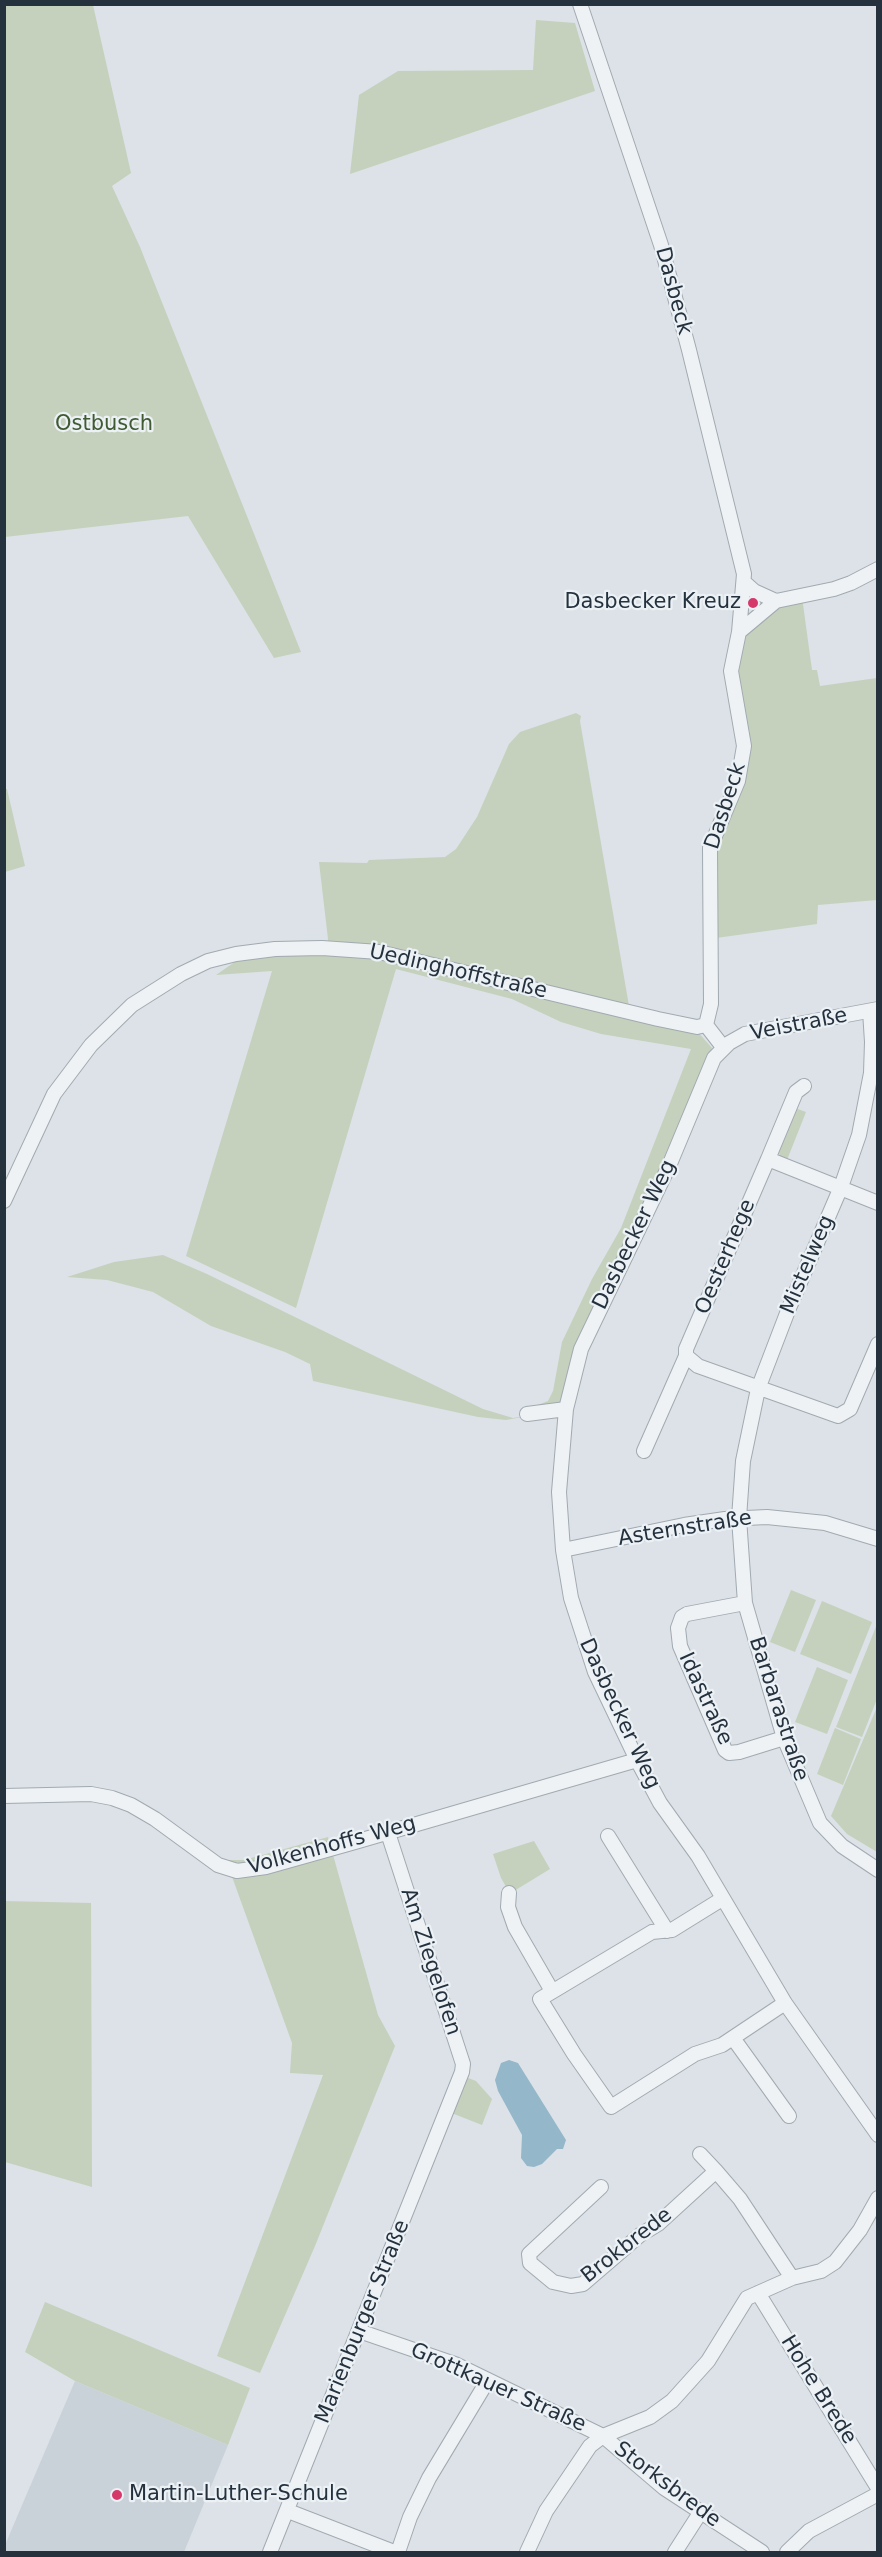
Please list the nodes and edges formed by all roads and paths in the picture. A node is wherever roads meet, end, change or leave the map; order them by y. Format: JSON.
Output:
{"nodes":[{"id":1,"x":580,"y":4,"type":"edge"},
{"id":2,"x":878,"y":569,"type":"edge"},
{"id":3,"x":745,"y":583,"type":"junction"},
{"id":4,"x":776,"y":600,"type":"junction"},
{"id":5,"x":739,"y":632,"type":"junction"},
{"id":6,"x":874,"y":1010,"type":"edge"},
{"id":7,"x":706,"y":1025,"type":"junction"},
{"id":8,"x":723,"y":1047,"type":"junction"},
{"id":9,"x":804,"y":1086,"type":"dead end"},
{"id":10,"x":768,"y":1159,"type":"junction"},
{"id":11,"x":841,"y":1187,"type":"junction"},
{"id":12,"x":4,"y":1201,"type":"edge"},
{"id":13,"x":878,"y":1203,"type":"edge"},
{"id":14,"x":878,"y":1344,"type":"edge"},
{"id":15,"x":686,"y":1356,"type":"junction"},
{"id":16,"x":758,"y":1389,"type":"junction"},
{"id":17,"x":566,"y":1409,"type":"junction"},
{"id":18,"x":527,"y":1414,"type":"dead end"},
{"id":19,"x":644,"y":1451,"type":"dead end"},
{"id":20,"x":739,"y":1518,"type":"junction"},
{"id":21,"x":878,"y":1539,"type":"edge"},
{"id":22,"x":563,"y":1550,"type":"junction"},
{"id":23,"x":745,"y":1603,"type":"junction"},
{"id":24,"x":784,"y":1738,"type":"junction"},
{"id":25,"x":637,"y":1760,"type":"junction"},
{"id":26,"x":4,"y":1796,"type":"edge"},
{"id":27,"x":388,"y":1833,"type":"junction"},
{"id":28,"x":608,"y":1836,"type":"dead end"},
{"id":29,"x":878,"y":1870,"type":"edge"},
{"id":30,"x":509,"y":1893,"type":"dead end"},
{"id":31,"x":722,"y":1899,"type":"junction"},
{"id":32,"x":667,"y":1931,"type":"junction"},
{"id":33,"x":552,"y":1991,"type":"junction"},
{"id":34,"x":785,"y":2003,"type":"junction"},
{"id":35,"x":733,"y":2038,"type":"junction"},
{"id":36,"x":455,"y":2090,"type":"joint"},
{"id":37,"x":789,"y":2116,"type":"dead end"},
{"id":38,"x":878,"y":2135,"type":"edge"},
{"id":39,"x":700,"y":2154,"type":"dead end"},
{"id":40,"x":716,"y":2171,"type":"junction"},
{"id":41,"x":601,"y":2187,"type":"dead end"},
{"id":42,"x":878,"y":2198,"type":"edge"},
{"id":43,"x":792,"y":2278,"type":"junction"},
{"id":44,"x":758,"y":2293,"type":"junction"},
{"id":45,"x":359,"y":2331,"type":"junction"},
{"id":46,"x":488,"y":2380,"type":"junction"},
{"id":47,"x":603,"y":2436,"type":"junction"},
{"id":48,"x":878,"y":2488,"type":"edge"},
{"id":49,"x":878,"y":2494,"type":"edge"},
{"id":50,"x":288,"y":2511,"type":"junction"},
{"id":51,"x":700,"y":2513,"type":"junction"},
{"id":52,"x":270,"y":2553,"type":"edge"},
{"id":53,"x":396,"y":2553,"type":"edge"},
{"id":54,"x":527,"y":2553,"type":"edge"},
{"id":55,"x":675,"y":2553,"type":"edge"},
{"id":56,"x":762,"y":2553,"type":"edge"},
{"id":57,"x":787,"y":2553,"type":"edge"}],
"edges":[{"from":1,"to":3,"type":"street","name":"Dasbeck"},
{"from":2,"to":4,"type":"street"},
{"from":3,"to":4,"type":"street"},
{"from":3,"to":5,"type":"street","name":"Dasbeck"},
{"from":4,"to":5,"type":"street"},
{"from":5,"to":7,"type":"street","name":"Dasbeck"},
{"from":6,"to":8,"type":"street","name":"Veistraße"},
{"from":6,"to":11,"type":"street","name":"Mistelweg"},
{"from":7,"to":8,"type":"street"},
{"from":7,"to":12,"type":"street","name":"Uedinghoffstraße"},
{"from":8,"to":17,"type":"street","name":"Dasbecker Weg"},
{"from":9,"to":10,"type":"street","name":"Oesterhege"},
{"from":10,"to":11,"type":"street"},
{"from":10,"to":15,"type":"street","name":"Oesterhege"},
{"from":11,"to":13,"type":"street"},
{"from":11,"to":16,"type":"street","name":"Mistelweg"},
{"from":14,"to":16,"type":"street"},
{"from":15,"to":16,"type":"street"},
{"from":15,"to":19,"type":"street","name":"Oesterhege"},
{"from":16,"to":20,"type":"street","name":"Mistelweg"},
{"from":17,"to":18,"type":"street"},
{"from":17,"to":22,"type":"street","name":"Dasbecker Weg"},
{"from":20,"to":21,"type":"street","name":"Asternstraße"},
{"from":20,"to":22,"type":"street","name":"Asternstraße"},
{"from":20,"to":23,"type":"street","name":"Barbarastraße"},
{"from":22,"to":25,"type":"street","name":"Dasbecker Weg"},
{"from":23,"to":24,"type":"street","name":"Barbarastraße"},
{"from":23,"to":24,"type":"street","name":"Idastraße"},
{"from":24,"to":29,"type":"street","name":"Barbarastraße"},
{"from":25,"to":27,"type":"street","name":"Volkenhoffs Weg"},
{"from":25,"to":31,"type":"street","name":"Dasbecker Weg"},
{"from":26,"to":27,"type":"street","name":"Volkenhoffs Weg"},
{"from":27,"to":36,"type":"street","name":"Am Ziegelofen"},
{"from":28,"to":32,"type":"street"},
{"from":30,"to":33,"type":"street"},
{"from":31,"to":32,"type":"street"},
{"from":31,"to":34,"type":"street","name":"Dasbecker Weg"},
{"from":32,"to":33,"type":"street"},
{"from":33,"to":35,"type":"street"},
{"from":34,"to":35,"type":"street"},
{"from":34,"to":38,"type":"street","name":"Dasbecker Weg"},
{"from":35,"to":37,"type":"street"},
{"from":36,"to":45,"type":"street","name":"Marienburger Straße"},
{"from":39,"to":40,"type":"street"},
{"from":40,"to":41,"type":"street","name":"Brokbrede"},
{"from":40,"to":43,"type":"street"},
{"from":42,"to":43,"type":"street"},
{"from":43,"to":44,"type":"street"},
{"from":44,"to":47,"type":"street"},
{"from":44,"to":48,"type":"street","name":"Hohe Brede"},
{"from":45,"to":46,"type":"street","name":"Grottkauer Straße"},
{"from":45,"to":50,"type":"street","name":"Marienburger Straße"},
{"from":46,"to":47,"type":"street","name":"Grottkauer Straße"},
{"from":46,"to":53,"type":"street"},
{"from":47,"to":51,"type":"street","name":"Storksbrede"},
{"from":47,"to":54,"type":"street"},
{"from":49,"to":57,"type":"street"},
{"from":50,"to":52,"type":"street","name":"Marienburger Straße"},
{"from":50,"to":53,"type":"street"},
{"from":51,"to":55,"type":"street"},
{"from":51,"to":56,"type":"street","name":"Storksbrede"}]}
